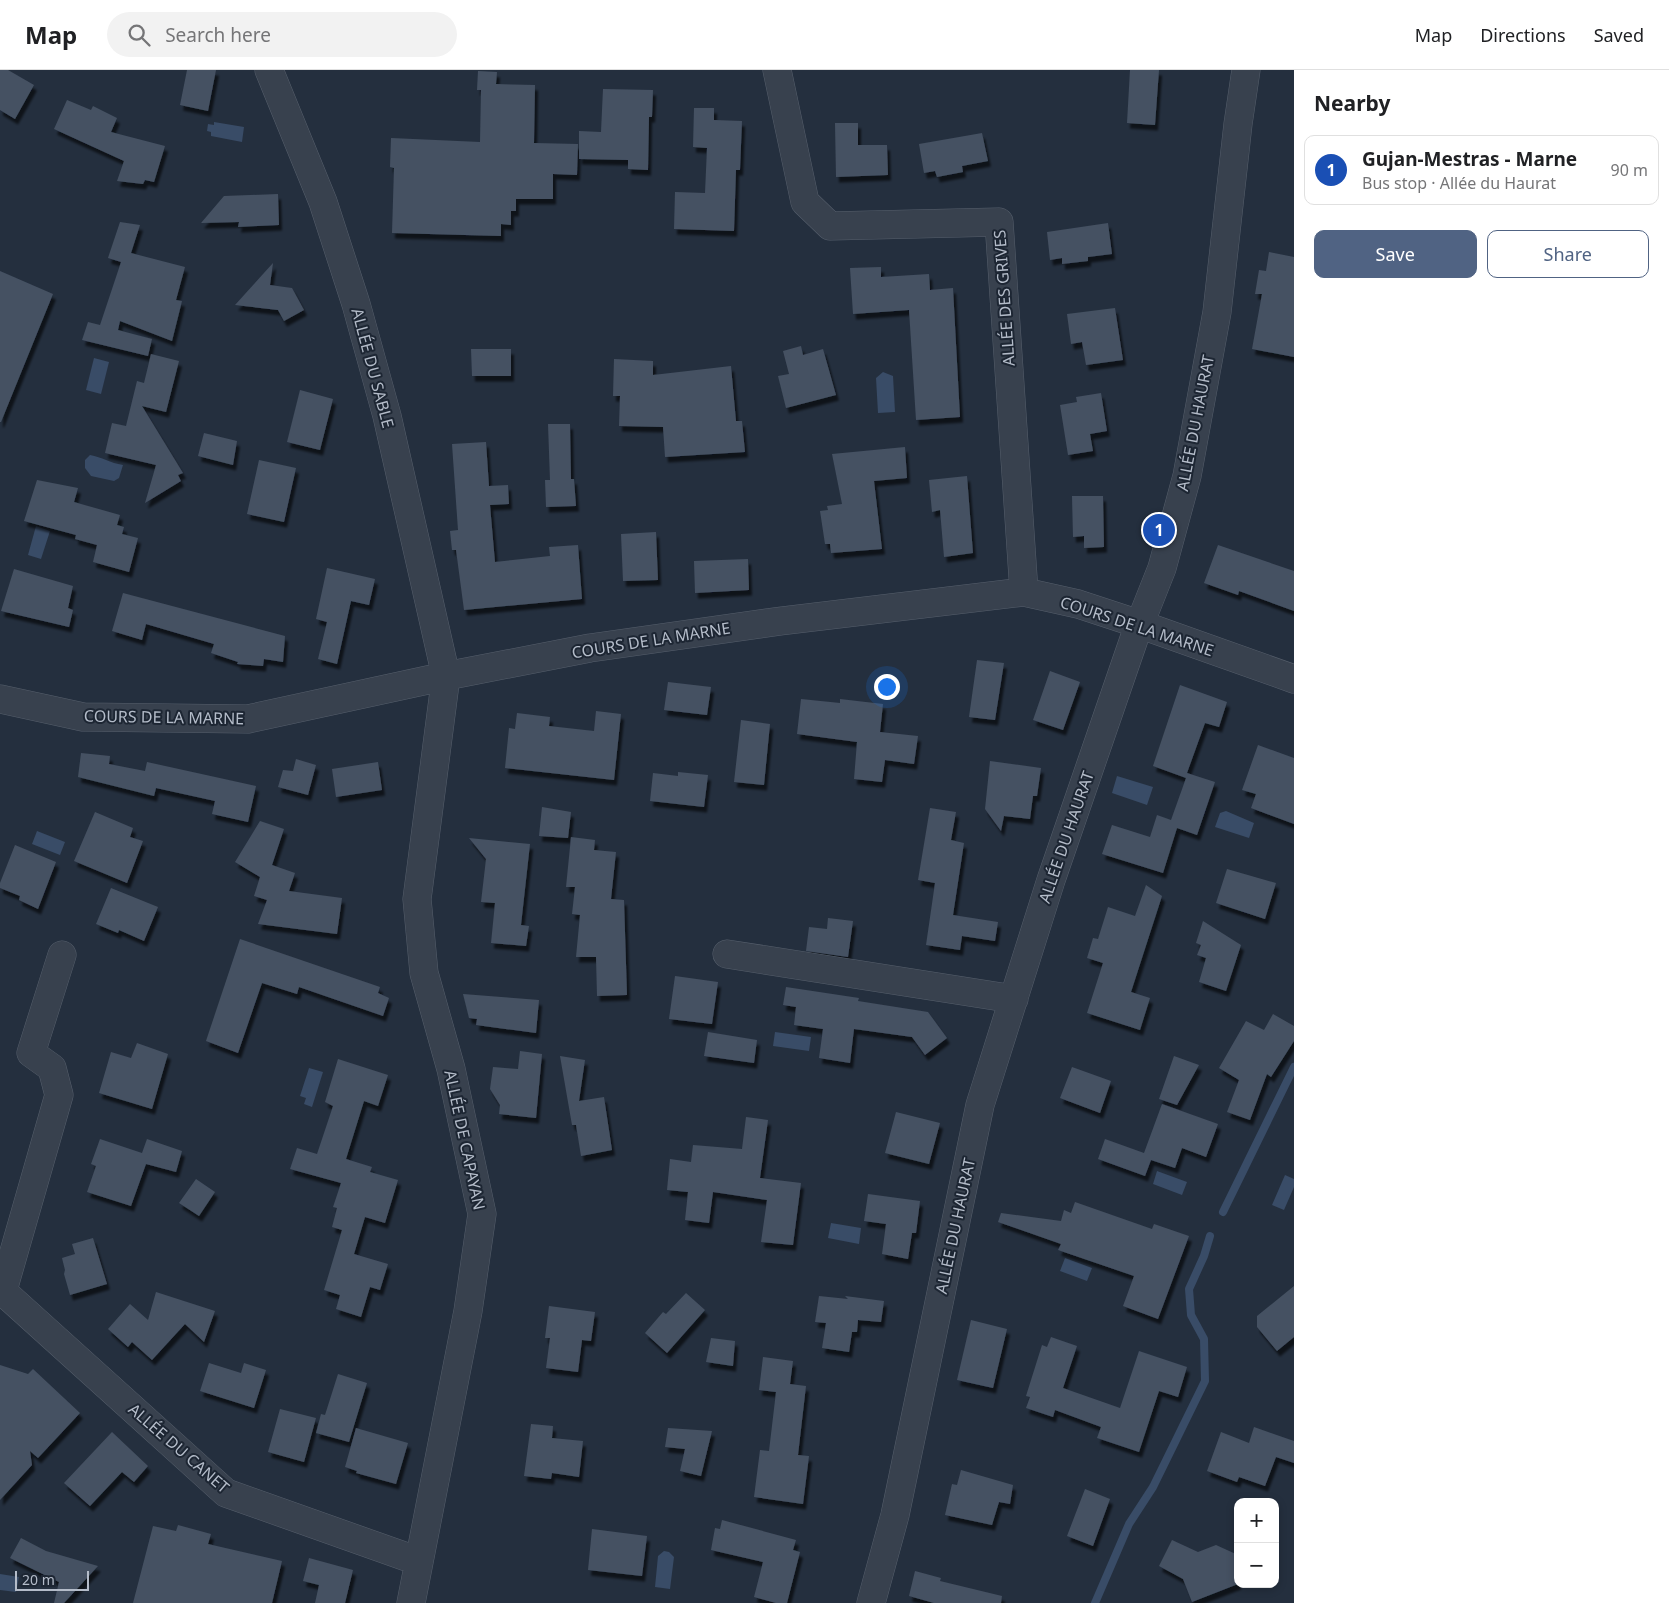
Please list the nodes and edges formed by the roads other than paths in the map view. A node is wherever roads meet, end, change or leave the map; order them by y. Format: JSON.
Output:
{"nodes":[{"id":1,"x":269,"y":70,"type":"edge"},
{"id":2,"x":777,"y":70,"type":"edge"},
{"id":3,"x":1246,"y":70,"type":"edge"},
{"id":4,"x":1024,"y":592,"type":"junction"},
{"id":5,"x":1139,"y":624,"type":"junction"},
{"id":6,"x":446,"y":676,"type":"junction"},
{"id":7,"x":1294,"y":679,"type":"edge"},
{"id":8,"x":0,"y":699,"type":"edge"},
{"id":9,"x":727,"y":954,"type":"dead end"},
{"id":10,"x":62,"y":955,"type":"dead end"},
{"id":11,"x":1014,"y":999,"type":"junction"},
{"id":12,"x":1,"y":1290,"type":"edge"},
{"id":13,"x":418,"y":1560,"type":"junction"},
{"id":14,"x":411,"y":1603,"type":"edge"},
{"id":15,"x":872,"y":1603,"type":"edge"}],
"edges":[{"from":1,"to":6,"type":"street","name":"ALLÉE DU SABLE"},
{"from":2,"to":4,"type":"street","name":"ALLÉE DES GRIVES"},
{"from":3,"to":5,"type":"street","name":"ALLÉE DU HAURAT"},
{"from":4,"to":5,"type":"street","name":"COURS DE LA MARNE"},
{"from":4,"to":6,"type":"street","name":"COURS DE LA MARNE"},
{"from":5,"to":7,"type":"street","name":"COURS DE LA MARNE"},
{"from":5,"to":11,"type":"street","name":"ALLÉE DU HAURAT"},
{"from":6,"to":8,"type":"street","name":"COURS DE LA MARNE"},
{"from":6,"to":13,"type":"street","name":"ALLÉE DE CAPAYAN"},
{"from":9,"to":11,"type":"street"},
{"from":10,"to":12,"type":"street","name":"ALLÉE DU CANET"},
{"from":11,"to":15,"type":"street","name":"ALLÉE DU HAURAT"},
{"from":12,"to":13,"type":"street","name":"ALLÉE DU CANET"},
{"from":13,"to":14,"type":"street","name":"ALLÉE DE CAPAYAN"}]}
